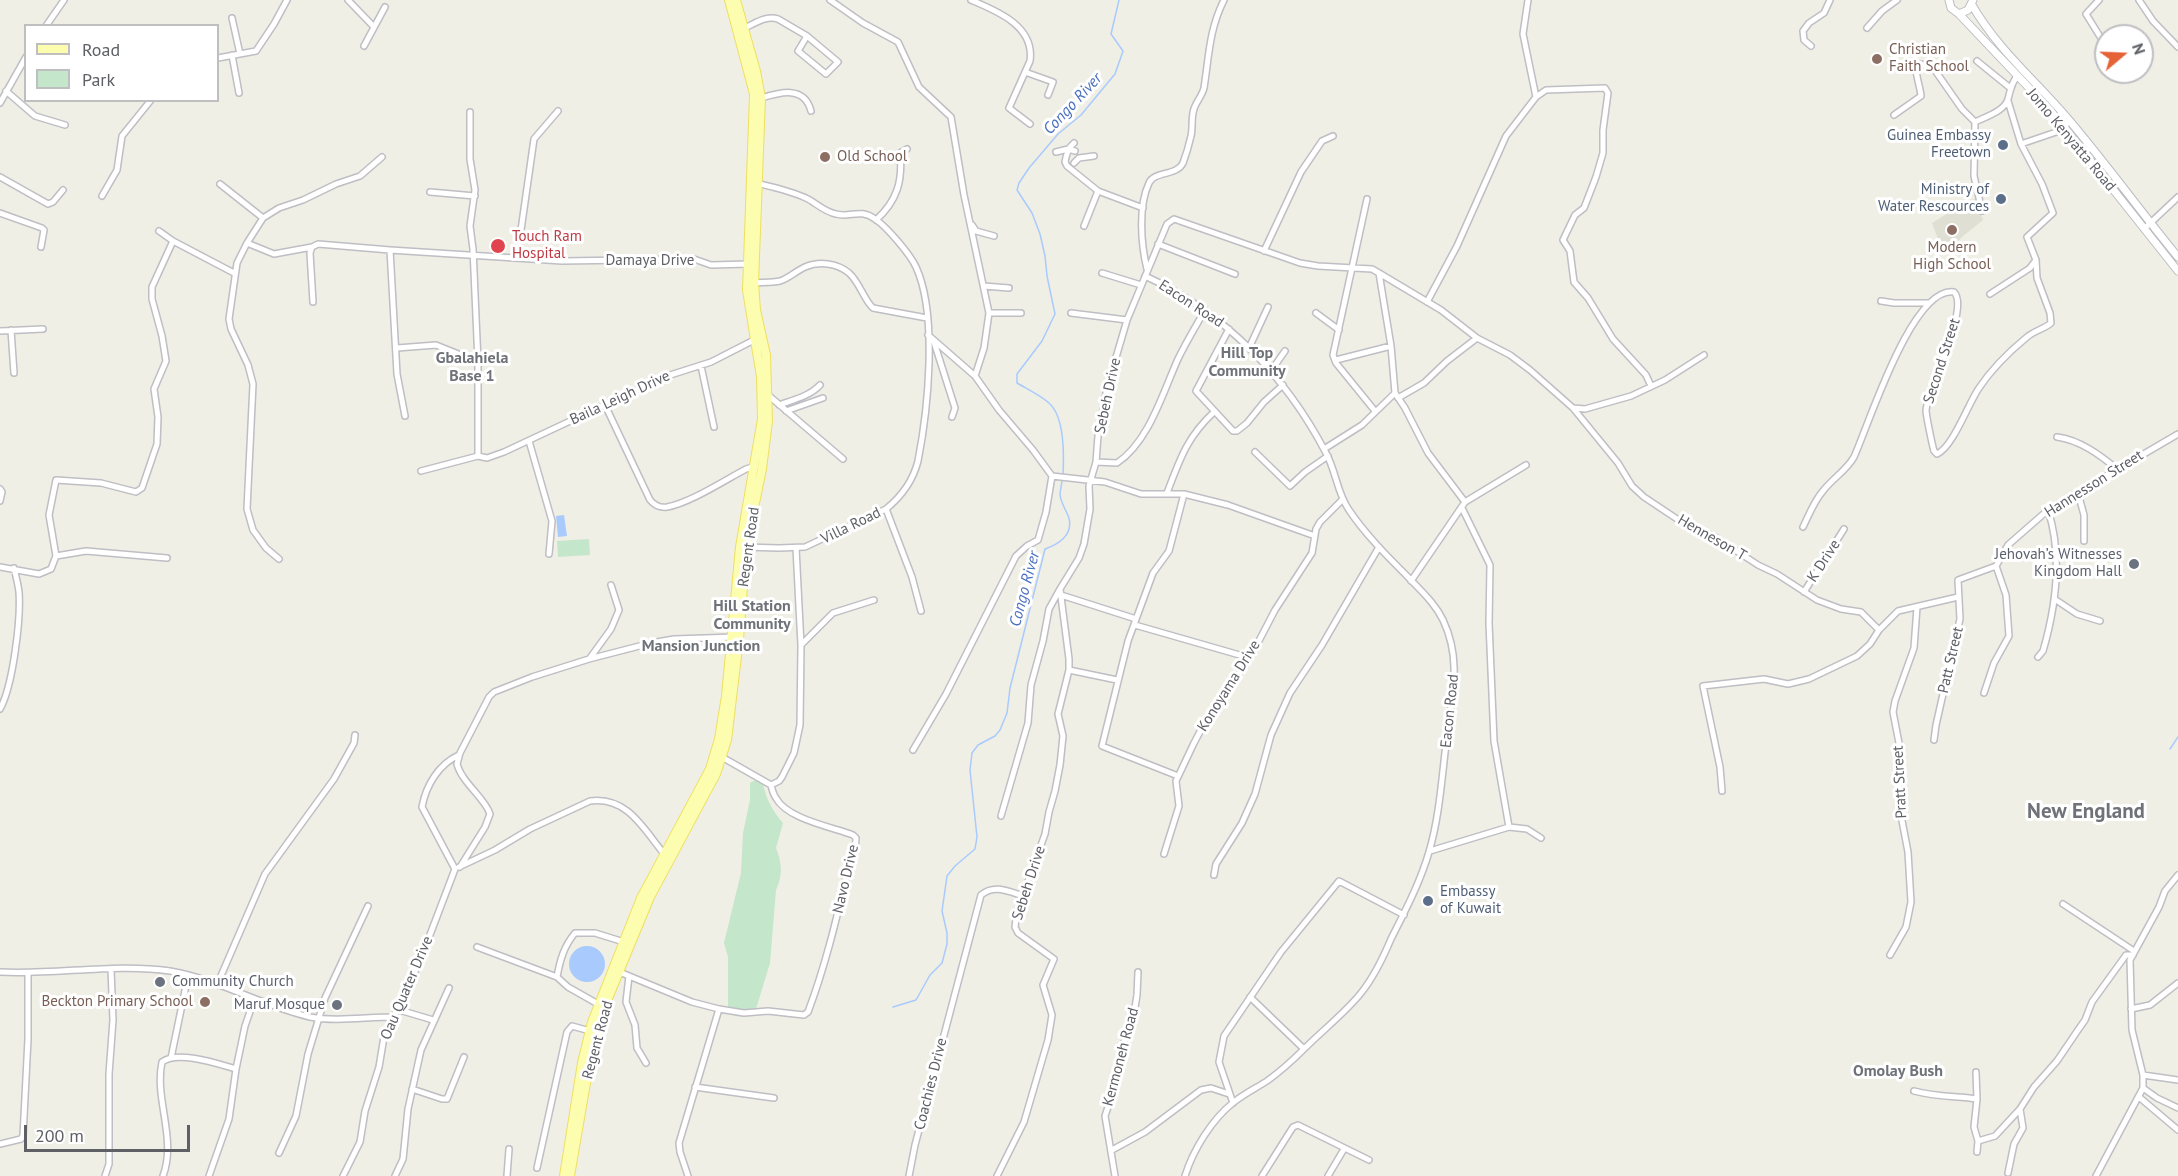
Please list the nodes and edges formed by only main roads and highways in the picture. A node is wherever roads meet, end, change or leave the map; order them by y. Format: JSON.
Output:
{"nodes":[{"id":1,"x":729,"y":0,"type":"edge"},
{"id":2,"x":736,"y":0,"type":"edge"},
{"id":3,"x":1942,"y":0,"type":"edge"},
{"id":4,"x":1949,"y":0,"type":"edge"},
{"id":5,"x":1973,"y":1,"type":"edge"},
{"id":6,"x":1951,"y":8,"type":"junction"},
{"id":7,"x":1959,"y":14,"type":"junction"},
{"id":8,"x":741,"y":30,"type":"junction"},
{"id":9,"x":2178,"y":256,"type":"edge"},
{"id":10,"x":2178,"y":271,"type":"edge"},
{"id":11,"x":758,"y":337,"type":"junction"},
{"id":12,"x":758,"y":467,"type":"junction"},
{"id":13,"x":667,"y":858,"type":"junction"},
{"id":14,"x":616,"y":970,"type":"junction"},
{"id":15,"x":577,"y":1116,"type":"junction"},
{"id":16,"x":573,"y":1141,"type":"junction"},
{"id":17,"x":564,"y":1176,"type":"edge"},
{"id":18,"x":570,"y":1176,"type":"edge"}],
"edges":[{"from":1,"to":8,"type":"main road","name":"Regent Road"},
{"from":2,"to":8,"type":"main road","name":"Regent Road"},
{"from":3,"to":6,"type":"main road","name":"Jomo Kenyatta Road"},
{"from":4,"to":6,"type":"main road"},
{"from":5,"to":7,"type":"main road"},
{"from":5,"to":9,"type":"main road","name":"Jomo Kenyatta Road"},
{"from":6,"to":7,"type":"main road","name":"Jomo Kenyatta Road"},
{"from":7,"to":10,"type":"main road","name":"Jomo Kenyatta Road"},
{"from":8,"to":11,"type":"main road","name":"Regent Road"},
{"from":11,"to":12,"type":"main road","name":"Regent Road"},
{"from":11,"to":12,"type":"main road","name":"Regent Road"},
{"from":12,"to":13,"type":"main road","name":"Regent Road"},
{"from":13,"to":14,"type":"main road","name":"Regent Road"},
{"from":13,"to":14,"type":"main road","name":"Regent Road"},
{"from":14,"to":15,"type":"main road","name":"Regent Road"},
{"from":14,"to":15,"type":"main road","name":"Regent Road"},
{"from":15,"to":16,"type":"main road","name":"Regent Road"},
{"from":16,"to":17,"type":"main road","name":"Regent Road"},
{"from":16,"to":18,"type":"main road","name":"Regent Road"}]}
